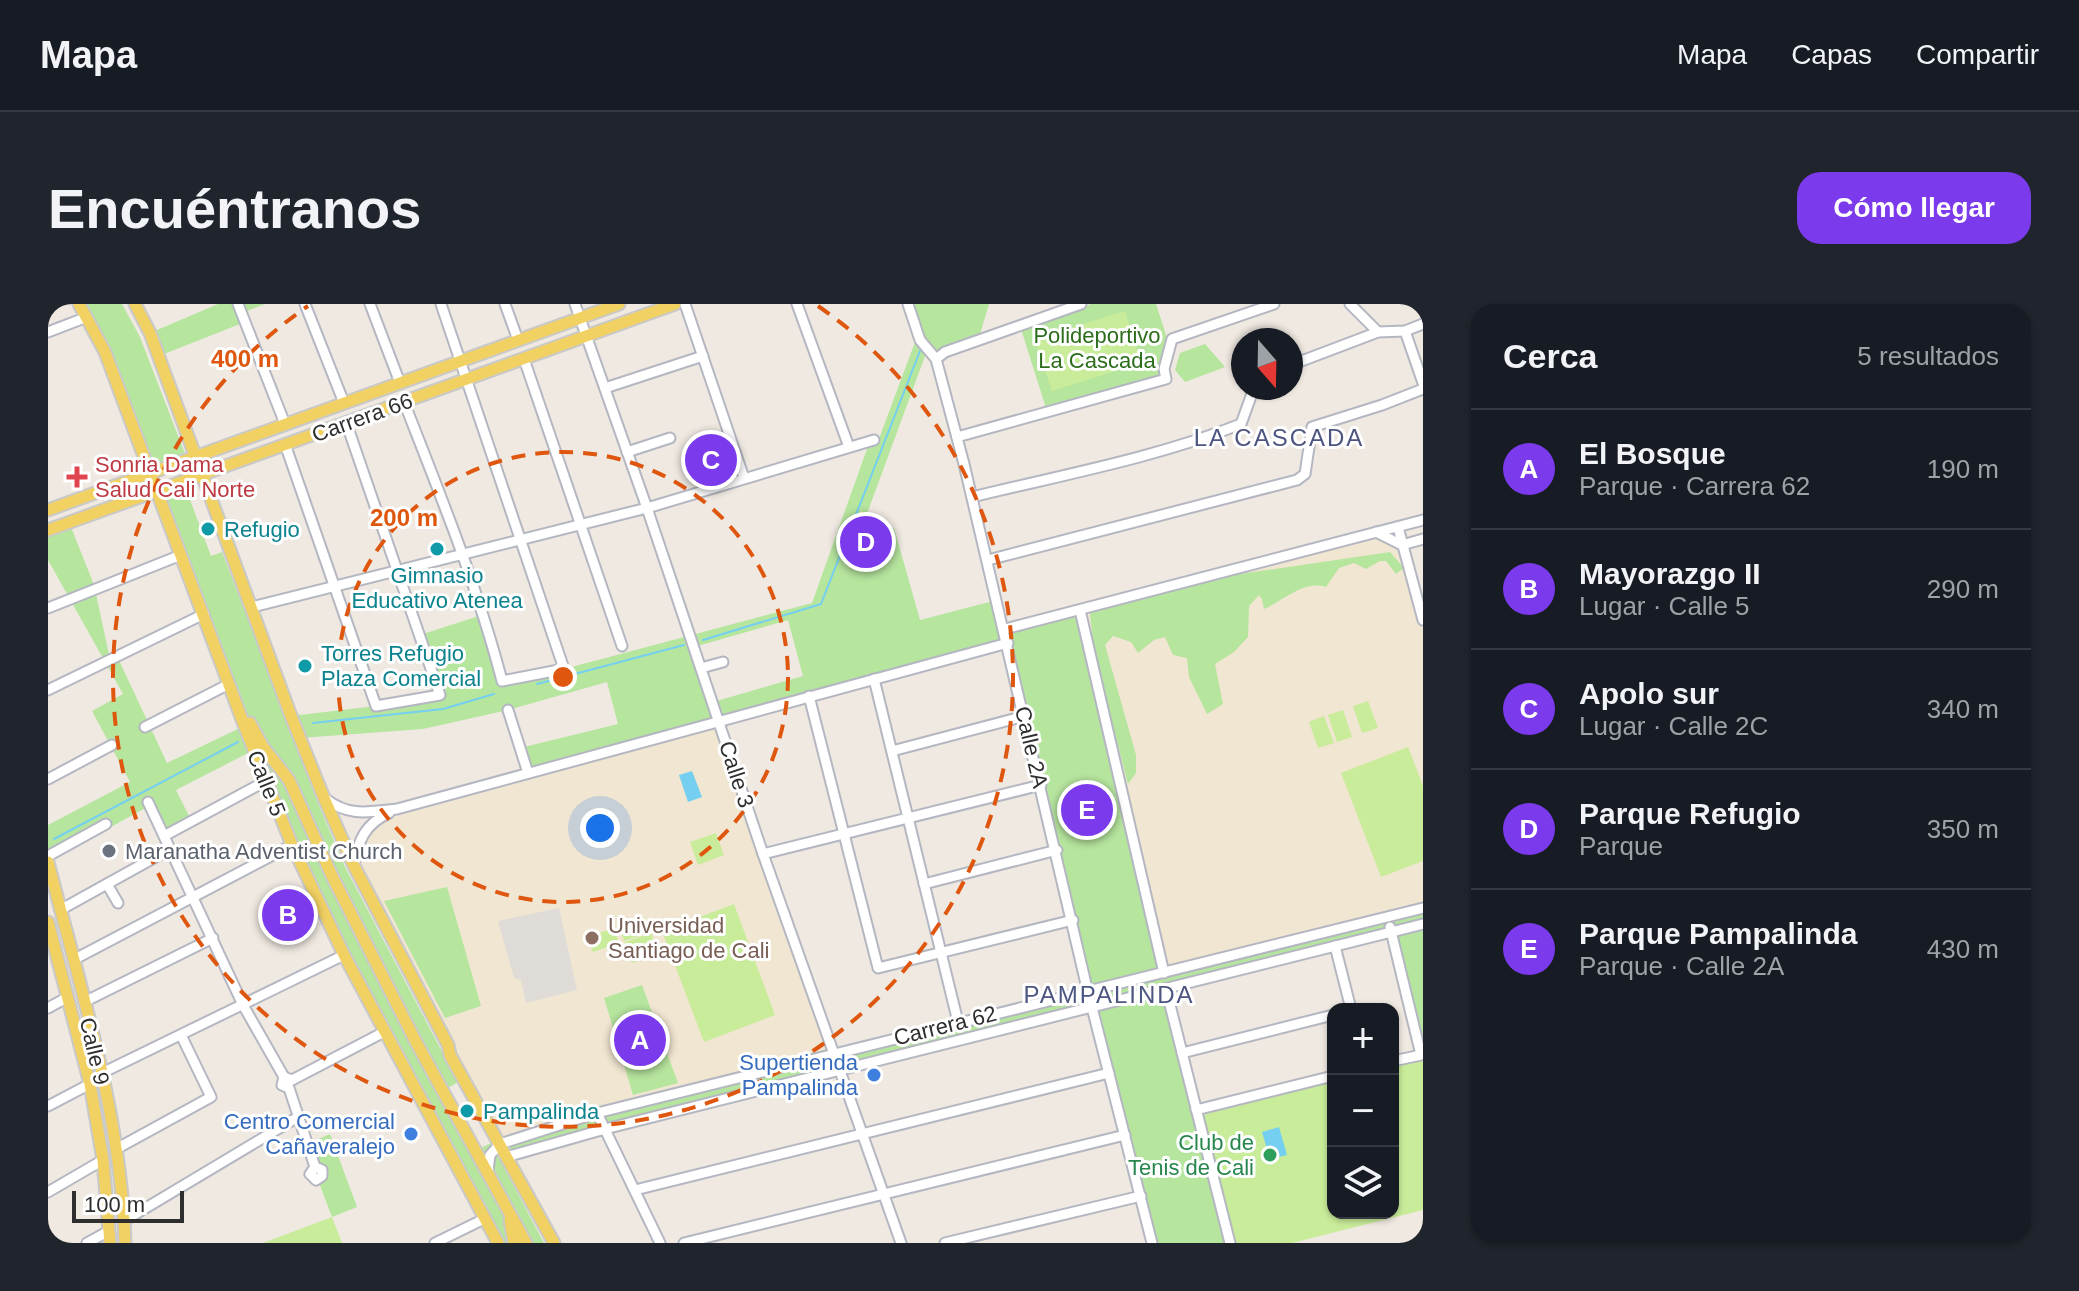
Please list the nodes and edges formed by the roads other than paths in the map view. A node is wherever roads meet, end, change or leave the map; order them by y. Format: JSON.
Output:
{"nodes":[{"id":1,"x":79,"y":304,"type":"edge"},
{"id":2,"x":135,"y":304,"type":"edge"},
{"id":3,"x":238,"y":304,"type":"edge"},
{"id":4,"x":305,"y":304,"type":"edge"},
{"id":5,"x":370,"y":304,"type":"edge"},
{"id":6,"x":441,"y":304,"type":"edge"},
{"id":7,"x":505,"y":304,"type":"edge"},
{"id":8,"x":575,"y":304,"type":"edge"},
{"id":9,"x":619,"y":304,"type":"edge"},
{"id":10,"x":675,"y":304,"type":"edge"},
{"id":11,"x":685,"y":304,"type":"edge"},
{"id":12,"x":797,"y":304,"type":"edge"},
{"id":13,"x":908,"y":304,"type":"edge"},
{"id":14,"x":1081,"y":304,"type":"edge"},
{"id":15,"x":1274,"y":304,"type":"edge"},
{"id":16,"x":1350,"y":304,"type":"edge"},
{"id":17,"x":87,"y":317,"type":"junction"},
{"id":18,"x":580,"y":318,"type":"junction"},
{"id":19,"x":1423,"y":324,"type":"edge"},
{"id":20,"x":1405,"y":331,"type":"junction"},
{"id":21,"x":48,"y":332,"type":"edge"},
{"id":22,"x":1378,"y":332,"type":"junction"},
{"id":23,"x":586,"y":336,"type":"junction"},
{"id":24,"x":518,"y":340,"type":"junction"},
{"id":25,"x":703,"y":356,"type":"junction"},
{"id":26,"x":524,"y":359,"type":"junction"},
{"id":27,"x":936,"y":359,"type":"junction"},
{"id":28,"x":1303,"y":360,"type":"edge"},
{"id":29,"x":460,"y":361,"type":"junction"},
{"id":30,"x":466,"y":379,"type":"junction"},
{"id":31,"x":400,"y":383,"type":"junction"},
{"id":32,"x":1423,"y":386,"type":"edge"},
{"id":33,"x":605,"y":388,"type":"junction"},
{"id":34,"x":1250,"y":400,"type":"edge"},
{"id":35,"x":404,"y":402,"type":"junction"},
{"id":36,"x":344,"y":403,"type":"junction"},
{"id":37,"x":346,"y":422,"type":"junction"},
{"id":38,"x":285,"y":424,"type":"junction"},
{"id":39,"x":957,"y":437,"type":"junction"},
{"id":40,"x":670,"y":438,"type":"dead end"},
{"id":41,"x":874,"y":440,"type":"dead end"},
{"id":42,"x":285,"y":444,"type":"junction"},
{"id":43,"x":849,"y":447,"type":"junction"},
{"id":44,"x":627,"y":452,"type":"junction"},
{"id":45,"x":196,"y":456,"type":"junction"},
{"id":46,"x":151,"y":472,"type":"junction"},
{"id":47,"x":203,"y":474,"type":"junction"},
{"id":48,"x":744,"y":478,"type":"junction"},
{"id":49,"x":158,"y":490,"type":"junction"},
{"id":50,"x":972,"y":497,"type":"junction"},
{"id":51,"x":49,"y":507,"type":"edge"},
{"id":52,"x":647,"y":508,"type":"junction"},
{"id":53,"x":1423,"y":520,"type":"edge"},
{"id":54,"x":581,"y":525,"type":"junction"},
{"id":55,"x":1398,"y":527,"type":"junction"},
{"id":56,"x":48,"y":530,"type":"edge"},
{"id":57,"x":1376,"y":532,"type":"junction"},
{"id":58,"x":1423,"y":539,"type":"edge"},
{"id":59,"x":520,"y":540,"type":"junction"},
{"id":60,"x":1402,"y":545,"type":"junction"},
{"id":61,"x":230,"y":552,"type":"junction"},
{"id":62,"x":464,"y":554,"type":"junction"},
{"id":63,"x":181,"y":555,"type":"junction"},
{"id":64,"x":988,"y":560,"type":"junction"},
{"id":65,"x":398,"y":570,"type":"junction"},
{"id":66,"x":335,"y":586,"type":"junction"},
{"id":67,"x":252,"y":607,"type":"junction"},
{"id":68,"x":48,"y":608,"type":"edge"},
{"id":69,"x":1080,"y":610,"type":"junction"},
{"id":70,"x":204,"y":614,"type":"junction"},
{"id":71,"x":1423,"y":620,"type":"edge"},
{"id":72,"x":1005,"y":629,"type":"junction"},
{"id":73,"x":1008,"y":643,"type":"junction"},
{"id":74,"x":622,"y":646,"type":"dead end"},
{"id":75,"x":723,"y":662,"type":"dead end"},
{"id":76,"x":701,"y":668,"type":"junction"},
{"id":77,"x":874,"y":679,"type":"junction"},
{"id":78,"x":229,"y":684,"type":"junction"},
{"id":79,"x":48,"y":690,"type":"edge"},
{"id":80,"x":809,"y":696,"type":"junction"},
{"id":81,"x":508,"y":710,"type":"dead end"},
{"id":82,"x":1025,"y":716,"type":"junction"},
{"id":83,"x":719,"y":721,"type":"junction"},
{"id":84,"x":145,"y":727,"type":"dead end"},
{"id":85,"x":112,"y":745,"type":"dead end"},
{"id":86,"x":892,"y":751,"type":"junction"},
{"id":87,"x":528,"y":773,"type":"junction"},
{"id":88,"x":48,"y":779,"type":"edge"},
{"id":89,"x":266,"y":781,"type":"junction"},
{"id":90,"x":1041,"y":785,"type":"junction"},
{"id":91,"x":324,"y":798,"type":"junction"},
{"id":92,"x":148,"y":802,"type":"dead end"},
{"id":93,"x":397,"y":809,"type":"junction"},
{"id":94,"x":908,"y":817,"type":"junction"},
{"id":95,"x":106,"y":824,"type":"dead end"},
{"id":96,"x":844,"y":834,"type":"junction"},
{"id":97,"x":164,"y":836,"type":"junction"},
{"id":98,"x":292,"y":845,"type":"junction"},
{"id":99,"x":170,"y":849,"type":"junction"},
{"id":100,"x":1057,"y":850,"type":"junction"},
{"id":101,"x":763,"y":854,"type":"junction"},
{"id":102,"x":48,"y":859,"type":"edge"},
{"id":103,"x":354,"y":866,"type":"junction"},
{"id":104,"x":53,"y":881,"type":"junction"},
{"id":105,"x":107,"y":884,"type":"junction"},
{"id":106,"x":924,"y":884,"type":"junction"},
{"id":107,"x":48,"y":897,"type":"edge"},
{"id":108,"x":194,"y":898,"type":"junction"},
{"id":109,"x":118,"y":903,"type":"dead end"},
{"id":110,"x":1423,"y":908,"type":"edge"},
{"id":111,"x":60,"y":910,"type":"junction"},
{"id":112,"x":1388,"y":917,"type":"junction"},
{"id":113,"x":1073,"y":920,"type":"junction"},
{"id":114,"x":1423,"y":924,"type":"edge"},
{"id":115,"x":49,"y":925,"type":"edge"},
{"id":116,"x":1391,"y":932,"type":"junction"},
{"id":117,"x":213,"y":938,"type":"junction"},
{"id":118,"x":1335,"y":946,"type":"junction"},
{"id":119,"x":1250,"y":952,"type":"junction"},
{"id":120,"x":941,"y":953,"type":"junction"},
{"id":121,"x":72,"y":955,"type":"junction"},
{"id":122,"x":344,"y":955,"type":"junction"},
{"id":123,"x":1254,"y":967,"type":"junction"},
{"id":124,"x":1164,"y":973,"type":"junction"},
{"id":125,"x":1166,"y":989,"type":"junction"},
{"id":126,"x":1088,"y":991,"type":"junction"},
{"id":127,"x":68,"y":997,"type":"junction"},
{"id":128,"x":84,"y":1002,"type":"junction"},
{"id":129,"x":1349,"y":1003,"type":"edge"},
{"id":130,"x":243,"y":1005,"type":"junction"},
{"id":131,"x":1092,"y":1007,"type":"junction"},
{"id":132,"x":48,"y":1008,"type":"edge"},
{"id":133,"x":1327,"y":1017,"type":"edge"},
{"id":134,"x":958,"y":1022,"type":"junction"},
{"id":135,"x":384,"y":1032,"type":"junction"},
{"id":136,"x":181,"y":1035,"type":"junction"},
{"id":137,"x":834,"y":1053,"type":"junction"},
{"id":138,"x":1182,"y":1053,"type":"junction"},
{"id":139,"x":450,"y":1055,"type":"junction"},
{"id":140,"x":1399,"y":1060,"type":"edge"},
{"id":141,"x":840,"y":1071,"type":"junction"},
{"id":142,"x":102,"y":1073,"type":"junction"},
{"id":143,"x":1109,"y":1073,"type":"junction"},
{"id":144,"x":1327,"y":1077,"type":"edge"},
{"id":145,"x":288,"y":1082,"type":"junction"},
{"id":146,"x":90,"y":1084,"type":"junction"},
{"id":147,"x":48,"y":1106,"type":"edge"},
{"id":148,"x":1196,"y":1110,"type":"junction"},
{"id":149,"x":597,"y":1113,"type":"junction"},
{"id":150,"x":298,"y":1117,"type":"junction"},
{"id":151,"x":605,"y":1129,"type":"junction"},
{"id":152,"x":862,"y":1132,"type":"junction"},
{"id":153,"x":1125,"y":1135,"type":"junction"},
{"id":154,"x":500,"y":1144,"type":"junction"},
{"id":155,"x":116,"y":1149,"type":"junction"},
{"id":156,"x":506,"y":1157,"type":"junction"},
{"id":157,"x":103,"y":1160,"type":"junction"},
{"id":158,"x":315,"y":1167,"type":"dead end"},
{"id":159,"x":488,"y":1171,"type":"junction"},
{"id":160,"x":635,"y":1190,"type":"junction"},
{"id":161,"x":48,"y":1192,"type":"edge"},
{"id":162,"x":884,"y":1192,"type":"junction"},
{"id":163,"x":1141,"y":1196,"type":"junction"},
{"id":164,"x":508,"y":1207,"type":"junction"},
{"id":165,"x":484,"y":1219,"type":"junction"},
{"id":166,"x":124,"y":1221,"type":"junction"},
{"id":167,"x":110,"y":1239,"type":"edge"},
{"id":168,"x":87,"y":1243,"type":"edge"},
{"id":169,"x":125,"y":1243,"type":"edge"},
{"id":170,"x":435,"y":1243,"type":"edge"},
{"id":171,"x":498,"y":1243,"type":"edge"},
{"id":172,"x":514,"y":1243,"type":"edge"},
{"id":173,"x":526,"y":1243,"type":"edge"},
{"id":174,"x":552,"y":1243,"type":"edge"},
{"id":175,"x":660,"y":1243,"type":"edge"},
{"id":176,"x":684,"y":1243,"type":"edge"},
{"id":177,"x":901,"y":1243,"type":"edge"},
{"id":178,"x":945,"y":1243,"type":"edge"},
{"id":179,"x":1152,"y":1243,"type":"edge"},
{"id":180,"x":1230,"y":1243,"type":"edge"}],
"edges":[{"from":1,"to":17,"type":"main road","name":"Calle 5"},
{"from":2,"to":45,"type":"main road"},
{"from":3,"to":38,"type":"street"},
{"from":4,"to":36,"type":"street"},
{"from":5,"to":31,"type":"street"},
{"from":6,"to":29,"type":"street"},
{"from":7,"to":24,"type":"street"},
{"from":8,"to":18,"type":"street","name":"Calle 3"},
{"from":9,"to":18,"type":"main road","name":"Carrera 66"},
{"from":10,"to":23,"type":"main road","name":"Carrera 66"},
{"from":11,"to":25,"type":"street"},
{"from":12,"to":43,"type":"street"},
{"from":13,"to":27,"type":"street","name":"Calle 2A"},
{"from":14,"to":27,"type":"street"},
{"from":15,"to":39,"type":"street"},
{"from":16,"to":22,"type":"street"},
{"from":17,"to":21,"type":"street"},
{"from":17,"to":46,"type":"main road","name":"Calle 5"},
{"from":18,"to":23,"type":"street","name":"Calle 3"},
{"from":18,"to":24,"type":"main road","name":"Carrera 66"},
{"from":19,"to":20,"type":"street"},
{"from":20,"to":22,"type":"street"},
{"from":20,"to":32,"type":"street"},
{"from":22,"to":28,"type":"street"},
{"from":23,"to":26,"type":"main road","name":"Carrera 66"},
{"from":23,"to":33,"type":"street","name":"Calle 3"},
{"from":24,"to":29,"type":"main road","name":"Carrera 66"},
{"from":25,"to":33,"type":"street"},
{"from":25,"to":48,"type":"street"},
{"from":26,"to":30,"type":"main road","name":"Carrera 66"},
{"from":26,"to":54,"type":"street"},
{"from":27,"to":39,"type":"street","name":"Calle 2A"},
{"from":29,"to":30,"type":"street"},
{"from":29,"to":31,"type":"main road","name":"Carrera 66"},
{"from":30,"to":35,"type":"main road","name":"Carrera 66"},
{"from":30,"to":59,"type":"street"},
{"from":31,"to":36,"type":"main road","name":"Carrera 66"},
{"from":32,"to":64,"type":"street"},
{"from":33,"to":44,"type":"street","name":"Calle 3"},
{"from":34,"to":50,"type":"street"},
{"from":35,"to":37,"type":"main road","name":"Carrera 66"},
{"from":35,"to":62,"type":"street"},
{"from":36,"to":38,"type":"main road","name":"Carrera 66"},
{"from":37,"to":42,"type":"main road","name":"Carrera 66"},
{"from":37,"to":65,"type":"street"},
{"from":38,"to":45,"type":"main road","name":"Carrera 66"},
{"from":39,"to":50,"type":"street","name":"Calle 2A"},
{"from":40,"to":44,"type":"street"},
{"from":41,"to":43,"type":"street"},
{"from":42,"to":47,"type":"main road","name":"Carrera 66"},
{"from":42,"to":66,"type":"street"},
{"from":43,"to":48,"type":"street"},
{"from":44,"to":52,"type":"street","name":"Calle 3"},
{"from":45,"to":46,"type":"main road","name":"Carrera 66"},
{"from":45,"to":47,"type":"main road"},
{"from":46,"to":49,"type":"main road","name":"Calle 5"},
{"from":46,"to":51,"type":"main road","name":"Carrera 66"},
{"from":47,"to":49,"type":"main road","name":"Carrera 66"},
{"from":47,"to":61,"type":"main road"},
{"from":48,"to":52,"type":"street"},
{"from":49,"to":56,"type":"main road","name":"Carrera 66"},
{"from":49,"to":63,"type":"main road","name":"Calle 5"},
{"from":50,"to":64,"type":"street","name":"Calle 2A"},
{"from":52,"to":54,"type":"street"},
{"from":52,"to":76,"type":"street","name":"Calle 3"},
{"from":53,"to":55,"type":"street"},
{"from":54,"to":59,"type":"street"},
{"from":54,"to":74,"type":"street"},
{"from":55,"to":57,"type":"street"},
{"from":55,"to":60,"type":"street"},
{"from":57,"to":60,"type":"street"},
{"from":57,"to":69,"type":"street"},
{"from":58,"to":60,"type":"street"},
{"from":59,"to":62,"type":"street"},
{"from":59,"to":62,"type":"street"},
{"from":60,"to":71,"type":"street"},
{"from":61,"to":67,"type":"main road"},
{"from":61,"to":139,"type":"main road"},
{"from":62,"to":65,"type":"street"},
{"from":63,"to":68,"type":"street"},
{"from":63,"to":70,"type":"main road","name":"Calle 5"},
{"from":64,"to":72,"type":"street","name":"Calle 2A"},
{"from":65,"to":66,"type":"street"},
{"from":65,"to":66,"type":"street"},
{"from":66,"to":67,"type":"street"},
{"from":67,"to":91,"type":"main road"},
{"from":69,"to":72,"type":"street"},
{"from":69,"to":124,"type":"street"},
{"from":70,"to":78,"type":"main road","name":"Calle 5"},
{"from":70,"to":79,"type":"street"},
{"from":72,"to":73,"type":"street","name":"Calle 2A"},
{"from":73,"to":77,"type":"street"},
{"from":73,"to":82,"type":"street","name":"Calle 2A"},
{"from":75,"to":76,"type":"street"},
{"from":76,"to":83,"type":"street","name":"Calle 3"},
{"from":77,"to":80,"type":"street"},
{"from":77,"to":86,"type":"street"},
{"from":78,"to":84,"type":"street"},
{"from":78,"to":89,"type":"main road","name":"Calle 5"},
{"from":78,"to":159,"type":"main road"},
{"from":80,"to":83,"type":"street"},
{"from":80,"to":96,"type":"street"},
{"from":81,"to":87,"type":"street"},
{"from":82,"to":86,"type":"street"},
{"from":82,"to":90,"type":"street","name":"Calle 2A"},
{"from":83,"to":87,"type":"street"},
{"from":83,"to":101,"type":"street","name":"Calle 3"},
{"from":85,"to":88,"type":"street"},
{"from":86,"to":94,"type":"street"},
{"from":87,"to":93,"type":"street"},
{"from":89,"to":97,"type":"street"},
{"from":89,"to":98,"type":"main road","name":"Calle 5"},
{"from":90,"to":94,"type":"street"},
{"from":90,"to":100,"type":"street","name":"Calle 2A"},
{"from":91,"to":93,"type":"street"},
{"from":91,"to":103,"type":"main road"},
{"from":92,"to":97,"type":"street"},
{"from":93,"to":103,"type":"street"},
{"from":94,"to":96,"type":"street"},
{"from":94,"to":106,"type":"street"},
{"from":95,"to":102,"type":"street"},
{"from":96,"to":101,"type":"street"},
{"from":96,"to":120,"type":"street"},
{"from":97,"to":99,"type":"street"},
{"from":98,"to":108,"type":"street"},
{"from":98,"to":122,"type":"main road","name":"Calle 5"},
{"from":99,"to":105,"type":"street"},
{"from":99,"to":108,"type":"street"},
{"from":100,"to":106,"type":"street"},
{"from":100,"to":113,"type":"street","name":"Calle 2A"},
{"from":101,"to":137,"type":"street","name":"Calle 3"},
{"from":102,"to":104,"type":"main road","name":"Calle 9"},
{"from":103,"to":139,"type":"main road"},
{"from":104,"to":107,"type":"main road"},
{"from":104,"to":111,"type":"main road","name":"Calle 9"},
{"from":105,"to":109,"type":"street"},
{"from":105,"to":111,"type":"street"},
{"from":106,"to":120,"type":"street"},
{"from":108,"to":117,"type":"street"},
{"from":108,"to":121,"type":"street"},
{"from":110,"to":112,"type":"street","name":"Carrera 62"},
{"from":111,"to":121,"type":"main road","name":"Calle 9"},
{"from":112,"to":116,"type":"street"},
{"from":112,"to":119,"type":"street","name":"Carrera 62"},
{"from":113,"to":120,"type":"street"},
{"from":113,"to":126,"type":"street","name":"Calle 2A"},
{"from":114,"to":116,"type":"street","name":"Carrera 62"},
{"from":115,"to":121,"type":"main road"},
{"from":115,"to":127,"type":"main road","name":"Calle 9"},
{"from":116,"to":118,"type":"street","name":"Carrera 62"},
{"from":116,"to":140,"type":"street"},
{"from":117,"to":128,"type":"street"},
{"from":117,"to":130,"type":"street"},
{"from":118,"to":123,"type":"street","name":"Carrera 62"},
{"from":118,"to":129,"type":"street"},
{"from":119,"to":123,"type":"street"},
{"from":119,"to":124,"type":"street","name":"Carrera 62"},
{"from":120,"to":134,"type":"street"},
{"from":121,"to":128,"type":"main road","name":"Calle 9"},
{"from":122,"to":130,"type":"street"},
{"from":122,"to":135,"type":"main road","name":"Calle 5"},
{"from":123,"to":125,"type":"street","name":"Carrera 62"},
{"from":124,"to":126,"type":"street","name":"Carrera 62"},
{"from":125,"to":131,"type":"street","name":"Carrera 62"},
{"from":125,"to":138,"type":"street"},
{"from":126,"to":131,"type":"street","name":"Calle 2A"},
{"from":126,"to":134,"type":"street","name":"Carrera 62"},
{"from":127,"to":132,"type":"street"},
{"from":127,"to":146,"type":"main road","name":"Calle 9"},
{"from":128,"to":142,"type":"main road","name":"Calle 9"},
{"from":130,"to":136,"type":"street"},
{"from":130,"to":145,"type":"street"},
{"from":131,"to":141,"type":"street","name":"Carrera 62"},
{"from":131,"to":143,"type":"street","name":"Calle 2A"},
{"from":133,"to":138,"type":"street"},
{"from":134,"to":137,"type":"street","name":"Carrera 62"},
{"from":135,"to":145,"type":"street"},
{"from":135,"to":165,"type":"main road","name":"Calle 5"},
{"from":136,"to":142,"type":"street"},
{"from":136,"to":155,"type":"street"},
{"from":137,"to":141,"type":"street","name":"Calle 3"},
{"from":137,"to":149,"type":"street","name":"Carrera 62"},
{"from":138,"to":148,"type":"street"},
{"from":139,"to":154,"type":"main road"},
{"from":141,"to":151,"type":"street","name":"Carrera 62"},
{"from":141,"to":152,"type":"street","name":"Calle 3"},
{"from":142,"to":155,"type":"main road","name":"Calle 9"},
{"from":143,"to":152,"type":"street"},
{"from":143,"to":153,"type":"street","name":"Calle 2A"},
{"from":144,"to":148,"type":"street"},
{"from":145,"to":150,"type":"street"},
{"from":146,"to":147,"type":"street"},
{"from":146,"to":157,"type":"main road","name":"Calle 9"},
{"from":148,"to":180,"type":"street"},
{"from":149,"to":151,"type":"street"},
{"from":149,"to":154,"type":"street","name":"Carrera 62"},
{"from":150,"to":158,"type":"street"},
{"from":150,"to":166,"type":"street"},
{"from":151,"to":156,"type":"street","name":"Carrera 62"},
{"from":151,"to":160,"type":"street"},
{"from":152,"to":160,"type":"street"},
{"from":152,"to":162,"type":"street","name":"Calle 3"},
{"from":153,"to":162,"type":"street"},
{"from":153,"to":163,"type":"street","name":"Calle 2A"},
{"from":154,"to":156,"type":"main road"},
{"from":154,"to":159,"type":"street"},
{"from":155,"to":166,"type":"main road","name":"Calle 9"},
{"from":156,"to":174,"type":"main road"},
{"from":157,"to":161,"type":"street"},
{"from":157,"to":167,"type":"main road","name":"Calle 9"},
{"from":159,"to":164,"type":"main road"},
{"from":160,"to":175,"type":"street"},
{"from":162,"to":176,"type":"street"},
{"from":162,"to":177,"type":"street","name":"Calle 3"},
{"from":163,"to":178,"type":"street"},
{"from":163,"to":179,"type":"street","name":"Calle 2A"},
{"from":164,"to":172,"type":"main road"},
{"from":164,"to":173,"type":"main road"},
{"from":165,"to":170,"type":"street"},
{"from":165,"to":171,"type":"main road","name":"Calle 5"},
{"from":166,"to":169,"type":"main road","name":"Calle 9"},
{"from":167,"to":168,"type":"street"}]}
